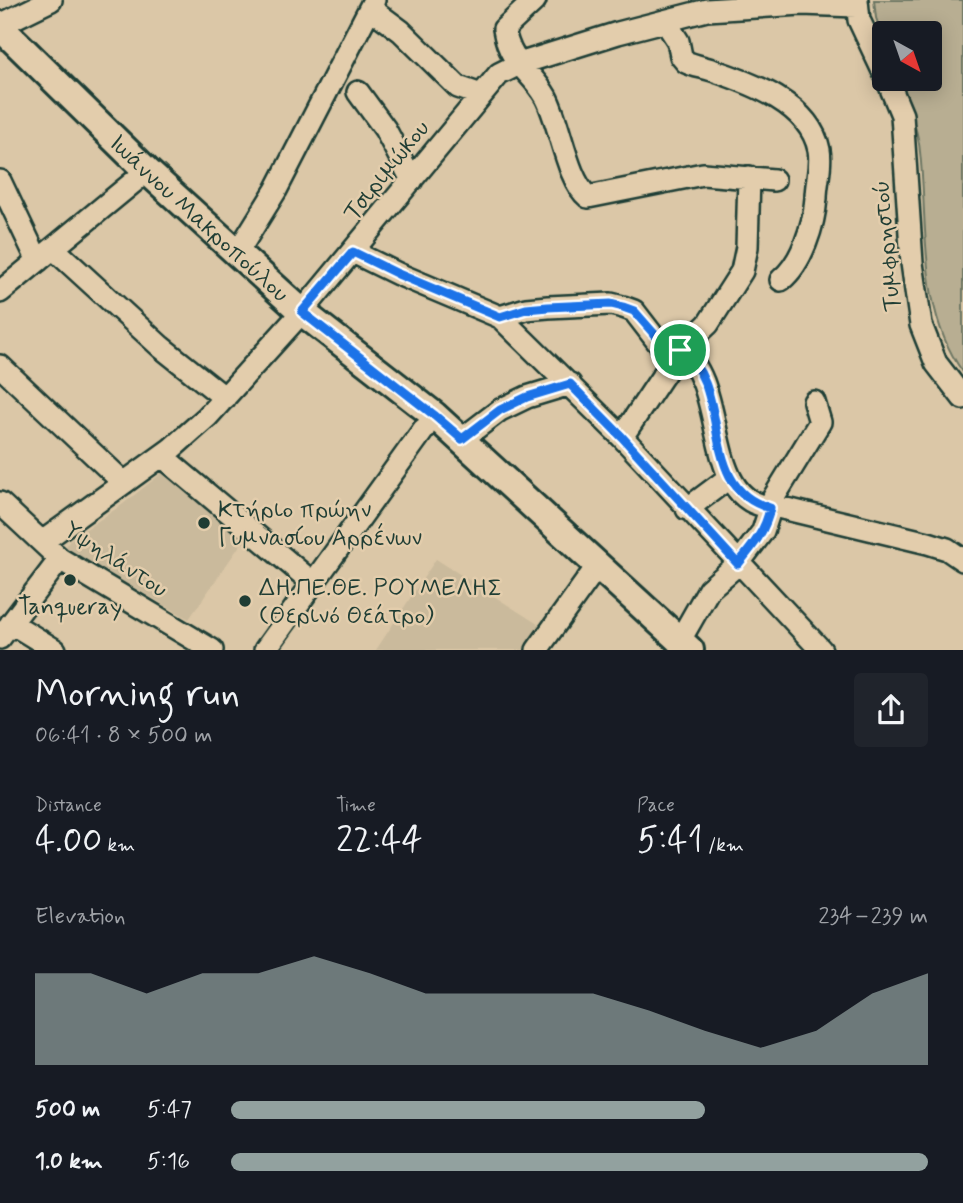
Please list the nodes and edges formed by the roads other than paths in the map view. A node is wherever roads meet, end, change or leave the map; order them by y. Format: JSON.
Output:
{"nodes":[{"id":1,"x":51,"y":0,"type":"edge"},
{"id":2,"x":535,"y":0,"type":"edge"},
{"id":3,"x":857,"y":3,"type":"edge"},
{"id":4,"x":372,"y":4,"type":"edge"},
{"id":5,"x":665,"y":21,"type":"junction"},
{"id":6,"x":0,"y":26,"type":"edge"},
{"id":7,"x":872,"y":48,"type":"edge"},
{"id":8,"x":519,"y":64,"type":"junction"},
{"id":9,"x":892,"y":91,"type":"edge"},
{"id":10,"x":358,"y":92,"type":"dead end"},
{"id":11,"x":481,"y":95,"type":"junction"},
{"id":12,"x":147,"y":171,"type":"junction"},
{"id":13,"x":748,"y":177,"type":"junction"},
{"id":14,"x":412,"y":180,"type":"junction"},
{"id":15,"x":774,"y":180,"type":"dead end"},
{"id":16,"x":0,"y":181,"type":"edge"},
{"id":17,"x":353,"y":252,"type":"junction"},
{"id":18,"x":237,"y":253,"type":"junction"},
{"id":19,"x":46,"y":255,"type":"junction"},
{"id":20,"x":781,"y":280,"type":"dead end"},
{"id":21,"x":0,"y":292,"type":"edge"},
{"id":22,"x":302,"y":312,"type":"junction"},
{"id":23,"x":500,"y":317,"type":"junction"},
{"id":24,"x":680,"y":350,"type":"junction"},
{"id":25,"x":0,"y":366,"type":"edge"},
{"id":26,"x":570,"y":384,"type":"junction"},
{"id":27,"x":225,"y":398,"type":"junction"},
{"id":28,"x":963,"y":398,"type":"edge"},
{"id":29,"x":814,"y":402,"type":"dead end"},
{"id":30,"x":424,"y":429,"type":"dead end"},
{"id":31,"x":622,"y":437,"type":"junction"},
{"id":32,"x":462,"y":439,"type":"junction"},
{"id":33,"x":162,"y":456,"type":"junction"},
{"id":34,"x":730,"y":477,"type":"junction"},
{"id":35,"x":124,"y":483,"type":"junction"},
{"id":36,"x":0,"y":503,"type":"edge"},
{"id":37,"x":770,"y":508,"type":"junction"},
{"id":38,"x":687,"y":509,"type":"junction"},
{"id":39,"x":41,"y":542,"type":"junction"},
{"id":40,"x":60,"y":559,"type":"junction"},
{"id":41,"x":963,"y":560,"type":"edge"},
{"id":42,"x":738,"y":564,"type":"junction"},
{"id":43,"x":598,"y":565,"type":"junction"},
{"id":44,"x":313,"y":583,"type":"junction"},
{"id":45,"x":6,"y":630,"type":"edge"},
{"id":46,"x":685,"y":645,"type":"edge"},
{"id":47,"x":55,"y":650,"type":"edge"},
{"id":48,"x":212,"y":650,"type":"edge"},
{"id":49,"x":265,"y":650,"type":"edge"},
{"id":50,"x":537,"y":650,"type":"edge"},
{"id":51,"x":821,"y":650,"type":"edge"}],
"edges":[{"from":1,"to":6,"type":"street"},
{"from":2,"to":8,"type":"street"},
{"from":3,"to":5,"type":"street","name":"Τσιριμώκου"},
{"from":3,"to":7,"type":"street"},
{"from":4,"to":11,"type":"street"},
{"from":4,"to":18,"type":"street"},
{"from":5,"to":8,"type":"street","name":"Τσιριμώκου"},
{"from":5,"to":20,"type":"street"},
{"from":6,"to":12,"type":"main road","name":"Ιωάννου Μακροπούλου"},
{"from":8,"to":11,"type":"street","name":"Τσιριμώκου"},
{"from":8,"to":13,"type":"street"},
{"from":9,"to":28,"type":"street","name":"Τυμφρηστού"},
{"from":10,"to":14,"type":"street"},
{"from":11,"to":14,"type":"street","name":"Τσιριμώκου"},
{"from":12,"to":18,"type":"main road","name":"Ιωάννου Μακροπούλου"},
{"from":12,"to":19,"type":"street"},
{"from":13,"to":15,"type":"street"},
{"from":13,"to":24,"type":"street"},
{"from":14,"to":17,"type":"street","name":"Τσιριμώκου"},
{"from":16,"to":19,"type":"street"},
{"from":17,"to":22,"type":"street","name":"Τσιριμώκου"},
{"from":17,"to":23,"type":"street"},
{"from":18,"to":22,"type":"main road","name":"Ιωάννου Μακροπούλου"},
{"from":19,"to":21,"type":"street"},
{"from":19,"to":27,"type":"street"},
{"from":22,"to":27,"type":"street","name":"Τσιριμώκου"},
{"from":22,"to":32,"type":"main road","name":"Ιωάννου Μακροπούλου"},
{"from":23,"to":24,"type":"street"},
{"from":23,"to":26,"type":"street"},
{"from":24,"to":31,"type":"street"},
{"from":24,"to":34,"type":"street"},
{"from":25,"to":35,"type":"street"},
{"from":26,"to":31,"type":"street"},
{"from":26,"to":32,"type":"street"},
{"from":27,"to":33,"type":"street","name":"Τσιριμώκου"},
{"from":29,"to":37,"type":"street"},
{"from":30,"to":44,"type":"street"},
{"from":31,"to":38,"type":"street"},
{"from":32,"to":43,"type":"main road","name":"Ιωάννου Μακροπούλου"},
{"from":33,"to":35,"type":"street","name":"Τσιριμώκου"},
{"from":33,"to":44,"type":"street"},
{"from":34,"to":37,"type":"street"},
{"from":34,"to":38,"type":"street"},
{"from":35,"to":39,"type":"street","name":"Τσιριμώκου"},
{"from":36,"to":39,"type":"street","name":"Υψηλάντου"},
{"from":37,"to":41,"type":"street"},
{"from":37,"to":42,"type":"street"},
{"from":38,"to":42,"type":"street"},
{"from":39,"to":40,"type":"street","name":"Υψηλάντου"},
{"from":40,"to":45,"type":"street"},
{"from":40,"to":48,"type":"street","name":"Υψηλάντου"},
{"from":42,"to":46,"type":"street"},
{"from":42,"to":51,"type":"street"},
{"from":43,"to":46,"type":"main road","name":"Ιωάννου Μακροπούλου"},
{"from":43,"to":50,"type":"street"},
{"from":44,"to":49,"type":"street"},
{"from":45,"to":47,"type":"street"}]}
